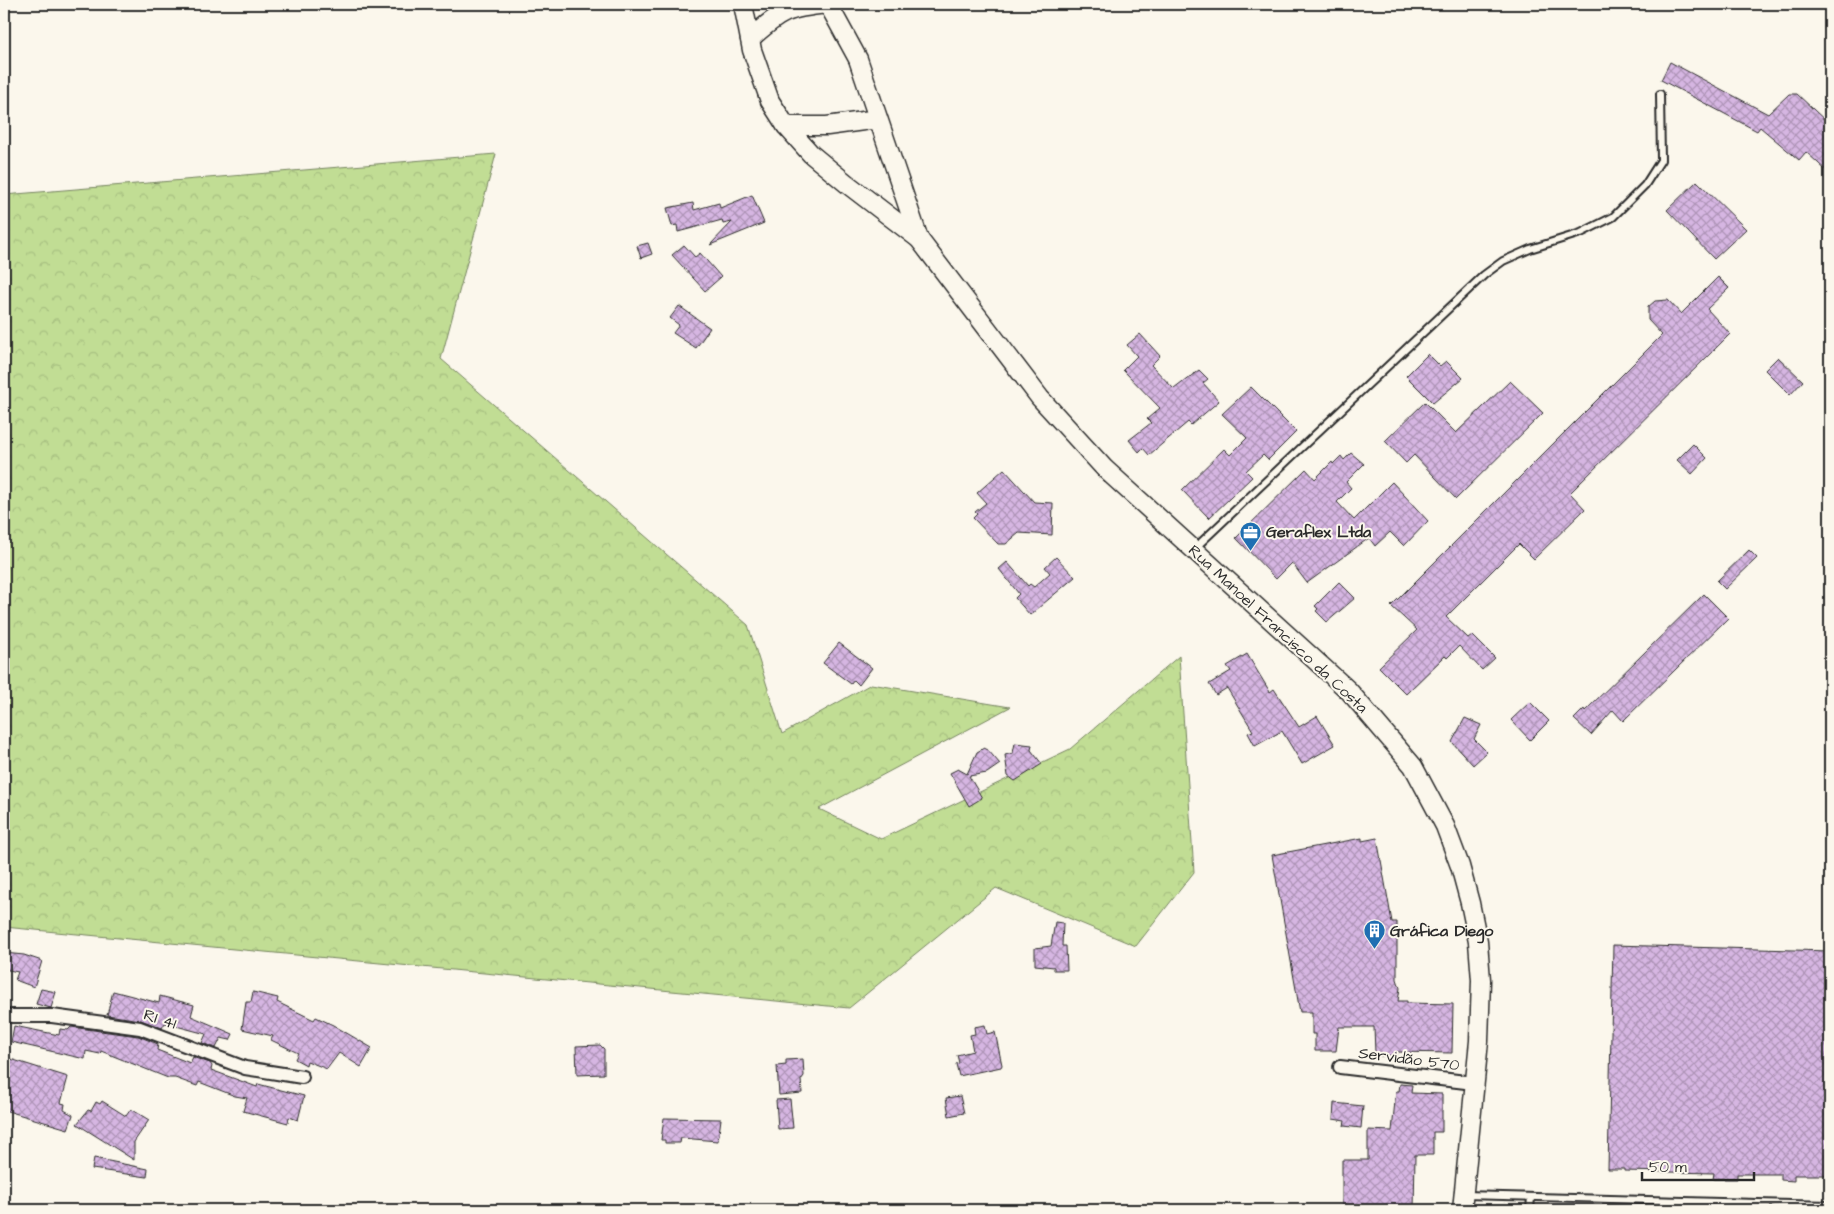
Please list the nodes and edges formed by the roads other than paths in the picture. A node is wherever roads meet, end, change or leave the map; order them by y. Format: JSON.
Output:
{"nodes":[{"id":1,"x":743,"y":4,"type":"edge"},
{"id":2,"x":828,"y":4,"type":"edge"},
{"id":3,"x":750,"y":39,"type":"junction"},
{"id":4,"x":1660,"y":94,"type":"dead end"},
{"id":5,"x":878,"y":119,"type":"junction"},
{"id":6,"x":786,"y":126,"type":"junction"},
{"id":7,"x":919,"y":239,"type":"junction"},
{"id":8,"x":1194,"y":550,"type":"junction"},
{"id":9,"x":4,"y":1016,"type":"edge"},
{"id":10,"x":1340,"y":1067,"type":"dead end"},
{"id":11,"x":302,"y":1077,"type":"dead end"},
{"id":12,"x":1474,"y":1083,"type":"junction"},
{"id":13,"x":1531,"y":1197,"type":"junction"},
{"id":14,"x":1463,"y":1203,"type":"edge"},
{"id":15,"x":1830,"y":1205,"type":"edge"},
{"id":16,"x":1530,"y":1210,"type":"edge"}],
"edges":[{"from":1,"to":3,"type":"main road","name":"Rua Manoel Francisco da Costa"},
{"from":2,"to":3,"type":"main road"},
{"from":2,"to":5,"type":"main road","name":"Rua Manoel Francisco da Costa"},
{"from":3,"to":6,"type":"main road","name":"Rua Manoel Francisco da Costa"},
{"from":4,"to":8,"type":"lane"},
{"from":5,"to":6,"type":"main road"},
{"from":5,"to":7,"type":"main road","name":"Rua Manoel Francisco da Costa"},
{"from":6,"to":7,"type":"main road","name":"Rua Manoel Francisco da Costa"},
{"from":7,"to":8,"type":"main road","name":"Rua Manoel Francisco da Costa"},
{"from":8,"to":12,"type":"main road","name":"Rua Manoel Francisco da Costa"},
{"from":9,"to":11,"type":"street","name":"RI 41"},
{"from":10,"to":12,"type":"street","name":"Servidão 570"},
{"from":12,"to":14,"type":"main road","name":"Rua Manoel Francisco da Costa"},
{"from":13,"to":14,"type":"lane"},
{"from":13,"to":15,"type":"lane"},
{"from":13,"to":16,"type":"lane"}]}
